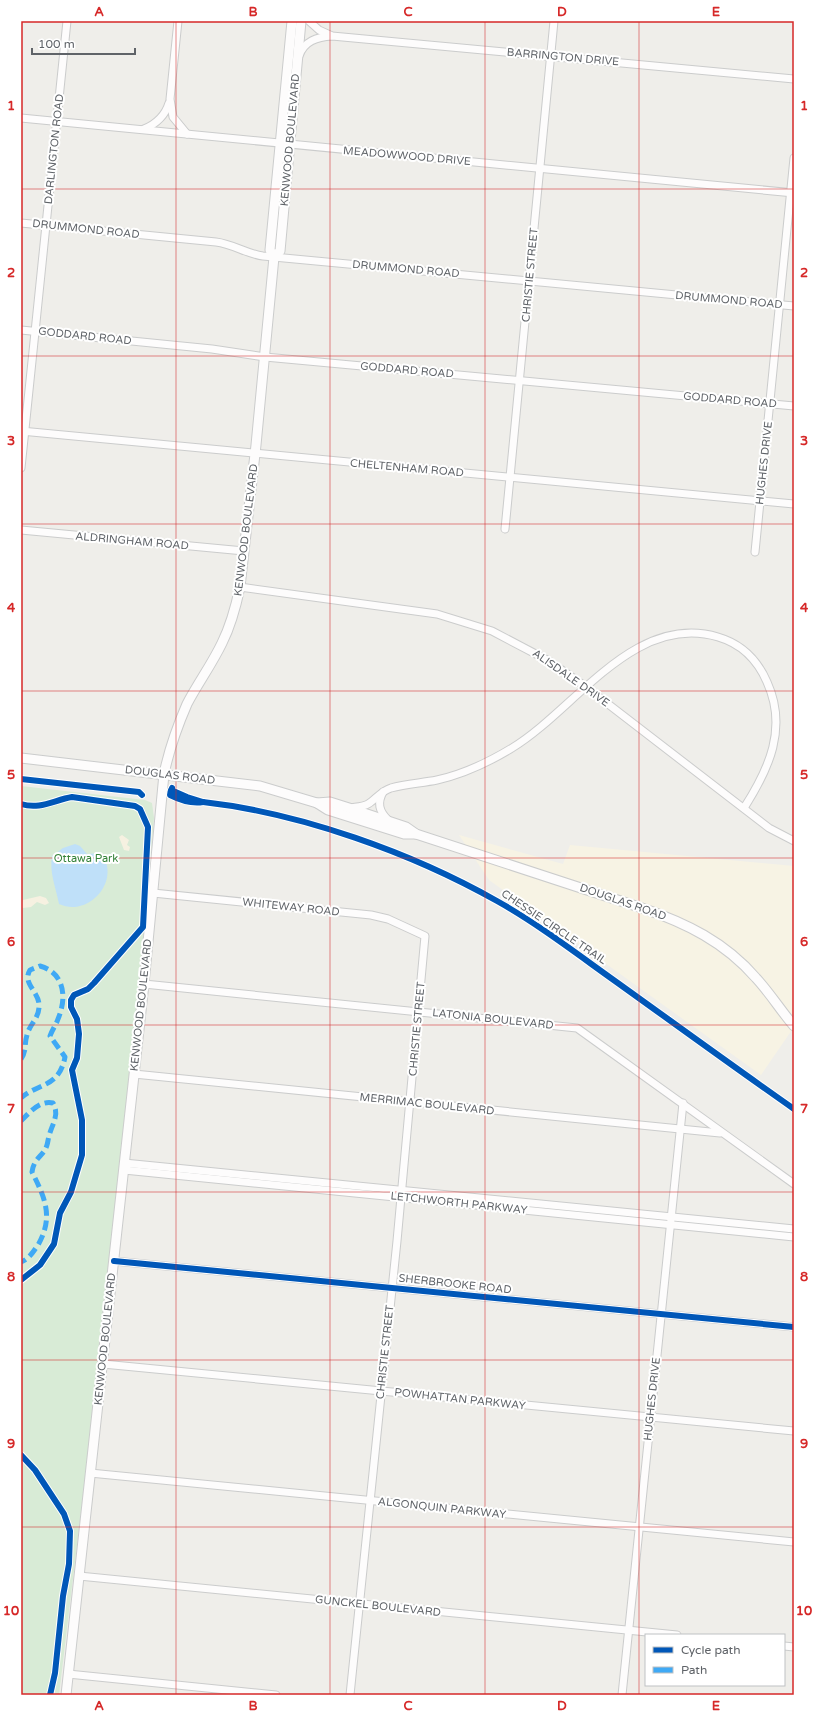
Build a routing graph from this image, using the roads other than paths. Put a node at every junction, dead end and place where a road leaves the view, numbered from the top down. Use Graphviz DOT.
graph roads {
  1 [pos="61,21"];
  2 [pos="67,21"];
  3 [pos="178,21"];
  4 [pos="292,21"];
  5 [pos="301,21"];
  6 [pos="310,21"];
  7 [pos="554,21"];
  8 [pos="66,29"];
  9 [pos="332,36"];
  10 [pos="288,56"];
  11 [pos="551,56"];
  12 [pos="298,57"];
  13 [pos="794,79"];
  14 [pos="170,99"];
  15 [pos="21,118"];
  16 [pos="56,121"];
  17 [pos="143,130"];
  18 [pos="187,134"];
  19 [pos="285,144"];
  20 [pos="794,158"];
  21 [pos="540,168"];
  22 [pos="792,193"];
  23 [pos="21,223"];
  24 [pos="46,225"];
  25 [pos="274,257"];
  26 [pos="530,281"];
  27 [pos="780,305"];
  28 [pos="794,306"];
  29 [pos="21,330"];
  30 [pos="35,331"];
  31 [pos="265,357"];
  32 [pos="520,380"];
  33 [pos="771,404"];
  34 [pos="794,406"];
  35 [pos="23,431"];
  36 [pos="255,454"];
  37 [pos="21,468"];
  38 [pos="510,477"];
  39 [pos="760,501"];
  40 [pos="794,504"];
  41 [pos="505,529"];
  42 [pos="21,530"];
  43 [pos="244,551"];
  44 [pos="755,552"];
  45 [pos="240,587"];
  46 [pos="586,687"];
  47 [pos="21,758"];
  48 [pos="164,774"];
  49 [pos="383,791"];
  50 [pos="318,803"];
  51 [pos="349,808"];
  52 [pos="744,808"];
  53 [pos="388,820"];
  54 [pos="416,834"];
  55 [pos="794,841"];
  56 [pos="153,893"];
  57 [pos="425,936"];
  58 [pos="144,984"];
  59 [pos="419,1012"];
  60 [pos="793,1024"];
  61 [pos="134,1074"];
  62 [pos="410,1102"];
  63 [pos="683,1103"];
  64 [pos="679,1129"];
  65 [pos="721,1133"];
  66 [pos="124,1166"];
  67 [pos="794,1184"];
  68 [pos="401,1194"];
  69 [pos="670,1221"];
  70 [pos="794,1229"];
  71 [pos="794,1237"];
  72 [pos="114,1261"];
  73 [pos="392,1288"];
  74 [pos="660,1314"];
  75 [pos="794,1327"];
  76 [pos="103,1364"];
  77 [pos="381,1391"];
  78 [pos="650,1418"];
  79 [pos="794,1431"];
  80 [pos="90,1473"];
  81 [pos="369,1500"];
  82 [pos="638,1527"];
  83 [pos="794,1542"];
  84 [pos="79,1576"];
  85 [pos="359,1604"];
  86 [pos="629,1630"];
  87 [pos="667,1634"];
  88 [pos="68,1674"];
  89 [pos="66,1695"];
  90 [pos="276,1695"];
  91 [pos="350,1695"];
  92 [pos="622,1695"];
  1 -- 8 [label="street"];
  2 -- 8 [label="street, DARLINGTON ROAD"];
  3 -- 14 [label="street"];
  4 -- 10 [label="street, KENWOOD BOULEVARD"];
  5 -- 12 [label="street, KENWOOD BOULEVARD"];
  6 -- 9 [label="street, BARRINGTON DRIVE"];
  7 -- 11 [label="street, CHRISTIE STREET"];
  8 -- 16 [label="street, DARLINGTON ROAD"];
  9 -- 11 [label="street, BARRINGTON DRIVE"];
  9 -- 12 [label="street, BARRINGTON DRIVE"];
  10 -- 12 [label="street"];
  10 -- 19 [label="street, KENWOOD BOULEVARD"];
  11 -- 13 [label="street, BARRINGTON DRIVE"];
  11 -- 21 [label="street, CHRISTIE STREET"];
  12 -- 19 [label="street, KENWOOD BOULEVARD"];
  14 -- 17 [label="street"];
  14 -- 18 [label="street"];
  15 -- 16 [label="street, MEADOWWOOD DRIVE"];
  16 -- 17 [label="street, MEADOWWOOD DRIVE"];
  16 -- 24 [label="street, DARLINGTON ROAD"];
  17 -- 18 [label="street, MEADOWWOOD DRIVE"];
  18 -- 19 [label="street, MEADOWWOOD DRIVE"];
  19 -- 21 [label="street, MEADOWWOOD DRIVE"];
  19 -- 25 [label="street, KENWOOD BOULEVARD"];
  20 -- 22 [label="street, HUGHES DRIVE"];
  21 -- 22 [label="street, MEADOWWOOD DRIVE"];
  21 -- 26 [label="street, CHRISTIE STREET"];
  22 -- 27 [label="street, HUGHES DRIVE"];
  23 -- 24 [label="street, DRUMMOND ROAD"];
  24 -- 25 [label="street, DRUMMOND ROAD"];
  24 -- 30 [label="street, DARLINGTON ROAD"];
  25 -- 26 [label="street, DRUMMOND ROAD"];
  25 -- 31 [label="street, KENWOOD BOULEVARD"];
  26 -- 27 [label="street, DRUMMOND ROAD"];
  26 -- 32 [label="street, CHRISTIE STREET"];
  27 -- 28 [label="street, DRUMMOND ROAD"];
  27 -- 33 [label="street, HUGHES DRIVE"];
  29 -- 30 [label="street, GODDARD ROAD"];
  30 -- 31 [label="street, GODDARD ROAD"];
  30 -- 35 [label="street, DARLINGTON ROAD"];
  31 -- 32 [label="street, GODDARD ROAD"];
  31 -- 36 [label="street, KENWOOD BOULEVARD"];
  32 -- 33 [label="street, GODDARD ROAD"];
  32 -- 38 [label="street, CHRISTIE STREET"];
  33 -- 34 [label="street, GODDARD ROAD"];
  33 -- 39 [label="street, HUGHES DRIVE"];
  35 -- 36 [label="street, CHELTENHAM ROAD"];
  35 -- 37 [label="street, DARLINGTON ROAD"];
  36 -- 38 [label="street, CHELTENHAM ROAD"];
  36 -- 43 [label="street, KENWOOD BOULEVARD"];
  38 -- 39 [label="street, CHELTENHAM ROAD"];
  38 -- 41 [label="street, CHRISTIE STREET"];
  39 -- 40 [label="street, CHELTENHAM ROAD"];
  39 -- 44 [label="street, HUGHES DRIVE"];
  42 -- 43 [label="street, ALDRINGHAM ROAD"];
  43 -- 45 [label="street, KENWOOD BOULEVARD"];
  45 -- 46 [label="street, ALISDALE DRIVE"];
  45 -- 48 [label="street, KENWOOD BOULEVARD"];
  46 -- 49 [label="street"];
  46 -- 52 [label="street, ALISDALE DRIVE"];
  46 -- 52 [label="street"];
  47 -- 48 [label="street, DOUGLAS ROAD"];
  48 -- 50 [label="street, DOUGLAS ROAD"];
  48 -- 56 [label="street, KENWOOD BOULEVARD"];
  49 -- 51 [label="street"];
  49 -- 53 [label="street"];
  50 -- 51 [label="street, DOUGLAS ROAD"];
  50 -- 54 [label="street, DOUGLAS ROAD"];
  51 -- 53 [label="street, DOUGLAS ROAD"];
  52 -- 55 [label="street, ALISDALE DRIVE"];
  53 -- 54 [label="street, DOUGLAS ROAD"];
  54 -- 60 [label="street, DOUGLAS ROAD"];
  56 -- 57 [label="street, WHITEWAY ROAD"];
  56 -- 58 [label="street, KENWOOD BOULEVARD"];
  57 -- 59 [label="street, CHRISTIE STREET"];
  58 -- 59 [label="street, LATONIA BOULEVARD"];
  58 -- 61 [label="street, KENWOOD BOULEVARD"];
  59 -- 62 [label="street, CHRISTIE STREET"];
  59 -- 63 [label="street, LATONIA BOULEVARD"];
  61 -- 62 [label="street, MERRIMAC BOULEVARD"];
  61 -- 66 [label="street, KENWOOD BOULEVARD"];
  62 -- 64 [label="street, MERRIMAC BOULEVARD"];
  62 -- 68 [label="street, CHRISTIE STREET"];
  63 -- 64 [label="street, HUGHES DRIVE"];
  63 -- 65 [label="street, LATONIA BOULEVARD"];
  64 -- 65 [label="street, MERRIMAC BOULEVARD"];
  64 -- 69 [label="street, HUGHES DRIVE"];
  65 -- 67 [label="street, LATONIA BOULEVARD"];
  66 -- 68 [label="street, LETCHWORTH PARKWAY"];
  66 -- 72 [label="street, KENWOOD BOULEVARD"];
  68 -- 69 [label="street, LETCHWORTH PARKWAY"];
  68 -- 73 [label="street, CHRISTIE STREET"];
  69 -- 70 [label="street, LETCHWORTH PARKWAY"];
  69 -- 71 [label="street, LETCHWORTH PARKWAY"];
  69 -- 74 [label="street, HUGHES DRIVE"];
  72 -- 73 [label="street, SHERBROOKE ROAD"];
  72 -- 76 [label="street, KENWOOD BOULEVARD"];
  73 -- 74 [label="street, SHERBROOKE ROAD"];
  73 -- 77 [label="street, CHRISTIE STREET"];
  74 -- 75 [label="street, SHERBROOKE ROAD"];
  74 -- 78 [label="street, HUGHES DRIVE"];
  76 -- 77 [label="street, POWHATTAN PARKWAY"];
  76 -- 80 [label="street, KENWOOD BOULEVARD"];
  77 -- 78 [label="street, POWHATTAN PARKWAY"];
  77 -- 81 [label="street, CHRISTIE STREET"];
  78 -- 79 [label="street, POWHATTAN PARKWAY"];
  78 -- 82 [label="street, HUGHES DRIVE"];
  80 -- 81 [label="street, ALGONQUIN PARKWAY"];
  80 -- 84 [label="street, KENWOOD BOULEVARD"];
  81 -- 82 [label="street, ALGONQUIN PARKWAY"];
  81 -- 85 [label="street, CHRISTIE STREET"];
  82 -- 83 [label="street, ALGONQUIN PARKWAY"];
  82 -- 86 [label="street, HUGHES DRIVE"];
  84 -- 85 [label="street, GUNCKEL BOULEVARD"];
  84 -- 88 [label="street, KENWOOD BOULEVARD"];
  85 -- 86 [label="street, GUNCKEL BOULEVARD"];
  85 -- 91 [label="street, CHRISTIE STREET"];
  86 -- 87 [label="street, GUNCKEL BOULEVARD"];
  86 -- 92 [label="street, HUGHES DRIVE"];
  88 -- 89 [label="street, KENWOOD BOULEVARD"];
  88 -- 90 [label="street"];
}
